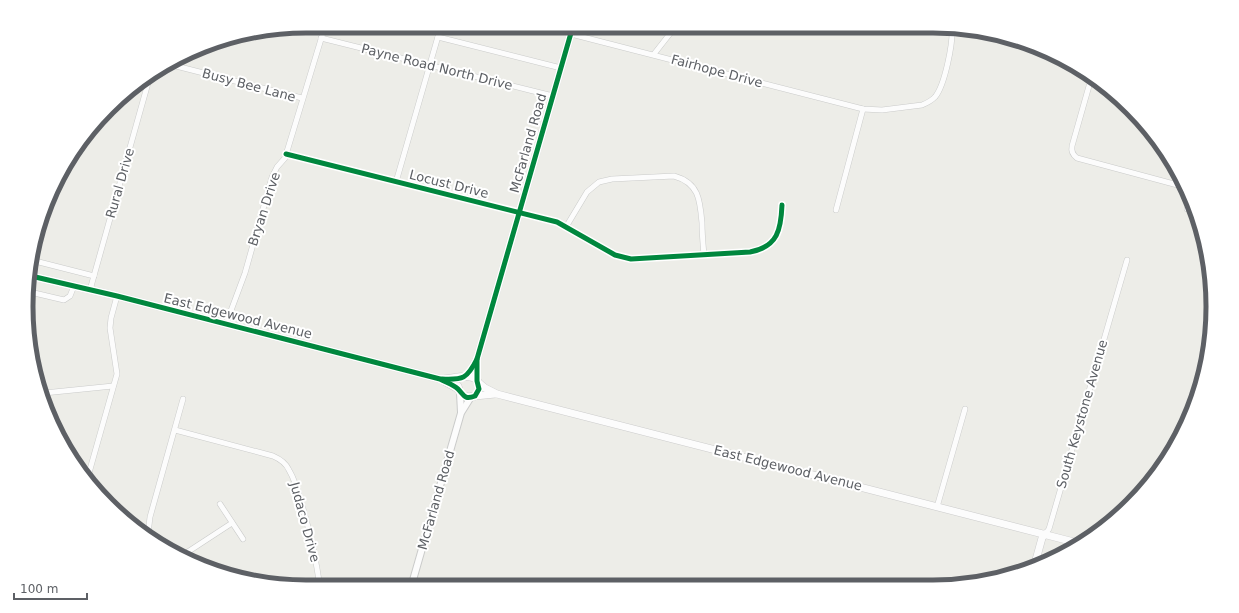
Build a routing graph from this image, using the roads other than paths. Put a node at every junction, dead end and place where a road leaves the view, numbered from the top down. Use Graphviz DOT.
graph roads {
  1 [pos="323,33"];
  2 [pos="439,33"];
  3 [pos="670,33"];
  4 [pos="571,34"];
  5 [pos="952,34"];
  6 [pos="438,37"];
  7 [pos="321,38"];
  8 [pos="654,54"];
  9 [pos="178,66"];
  10 [pos="430,66"];
  11 [pos="561,68"];
  12 [pos="148,84"];
  13 [pos="1091,84"];
  14 [pos="553,96"];
  15 [pos="302,98"];
  16 [pos="863,109"];
  17 [pos="286,154"];
  18 [pos="396,182"];
  19 [pos="1177,185"];
  20 [pos="782,205"];
  21 [pos="836,210"];
  22 [pos="519,213"];
  23 [pos="566,227"];
  24 [pos="704,255"];
  25 [pos="1127,260"];
  26 [pos="37,261"];
  27 [pos="94,276"];
  28 [pos="35,277"];
  29 [pos="74,286"];
  30 [pos="90,290"];
  31 [pos="34,293"];
  32 [pos="117,296"];
  33 [pos="226,324"];
  34 [pos="477,359"];
  35 [pos="465,377"];
  36 [pos="440,379"];
  37 [pos="478,382"];
  38 [pos="114,386"];
  39 [pos="459,391"];
  40 [pos="48,393"];
  41 [pos="497,394"];
  42 [pos="473,396"];
  43 [pos="183,399"];
  44 [pos="965,409"];
  45 [pos="461,413"];
  46 [pos="175,430"];
  47 [pos="88,470"];
  48 [pos="220,504"];
  49 [pos="937,507"];
  50 [pos="232,523"];
  51 [pos="149,529"];
  52 [pos="1045,534"];
  53 [pos="243,539"];
  54 [pos="1072,541"];
  55 [pos="186,552"];
  56 [pos="1036,559"];
  57 [pos="319,580"];
  58 [pos="413,580"];
  1 -- 7 [label="street, Bryan Drive"];
  2 -- 6 [label="street"];
  3 -- 8 [label="street"];
  4 -- 8 [label="street, Fairhope Drive"];
  4 -- 11 [label="street, McFarland Road"];
  5 -- 16 [label="street, Fairhope Drive"];
  6 -- 10 [label="street"];
  6 -- 11 [label="street"];
  7 -- 10 [label="street, Payne Road North Drive"];
  7 -- 15 [label="street, Bryan Drive"];
  8 -- 16 [label="street, Fairhope Drive"];
  9 -- 15 [label="street, Busy Bee Lane"];
  10 -- 14 [label="street, Payne Road North Drive"];
  10 -- 18 [label="street"];
  11 -- 14 [label="street, McFarland Road"];
  12 -- 27 [label="street, Rural Drive"];
  13 -- 19 [label="street"];
  14 -- 22 [label="street, McFarland Road"];
  15 -- 17 [label="street, Bryan Drive"];
  16 -- 21 [label="street"];
  17 -- 18 [label="street, Locust Drive"];
  17 -- 33 [label="street, Bryan Drive"];
  18 -- 22 [label="street, Locust Drive"];
  20 -- 24 [label="street, Locust Drive"];
  22 -- 23 [label="street, Locust Drive"];
  22 -- 34 [label="street, McFarland Road"];
  23 -- 24 [label="street, Locust Drive"];
  23 -- 24 [label="street"];
  25 -- 52 [label="street, South Keystone Avenue"];
  26 -- 27 [label="street"];
  27 -- 30 [label="street, Rural Drive"];
  28 -- 29 [label="main road, East Edgewood Avenue"];
  29 -- 30 [label="main road, East Edgewood Avenue"];
  29 -- 31 [label="street"];
  30 -- 32 [label="main road, East Edgewood Avenue"];
  32 -- 33 [label="main road, East Edgewood Avenue"];
  32 -- 38 [label="street"];
  33 -- 36 [label="main road, East Edgewood Avenue"];
  34 -- 35 [label="street, McFarland Road"];
  34 -- 37 [label="street, McFarland Road"];
  35 -- 36 [label="main road, East Edgewood Avenue"];
  35 -- 37 [label="main road, East Edgewood Avenue"];
  35 -- 39 [label="main road"];
  36 -- 39 [label="main road, East Edgewood Avenue"];
  37 -- 41 [label="main road, East Edgewood Avenue"];
  37 -- 42 [label="main road"];
  38 -- 40 [label="street"];
  38 -- 47 [label="street"];
  39 -- 42 [label="main road, East Edgewood Avenue"];
  39 -- 45 [label="street, McFarland Road"];
  41 -- 42 [label="main road, East Edgewood Avenue"];
  41 -- 49 [label="main road, East Edgewood Avenue"];
  42 -- 45 [label="street, McFarland Road"];
  43 -- 46 [label="street"];
  44 -- 49 [label="street"];
  45 -- 58 [label="street, McFarland Road"];
  46 -- 51 [label="street"];
  46 -- 57 [label="street, Judaco Drive"];
  48 -- 50 [label="street"];
  49 -- 52 [label="main road, East Edgewood Avenue"];
  50 -- 53 [label="street"];
  50 -- 55 [label="street"];
  52 -- 54 [label="main road, East Edgewood Avenue"];
  52 -- 56 [label="main road, South Keystone Avenue"];
}
